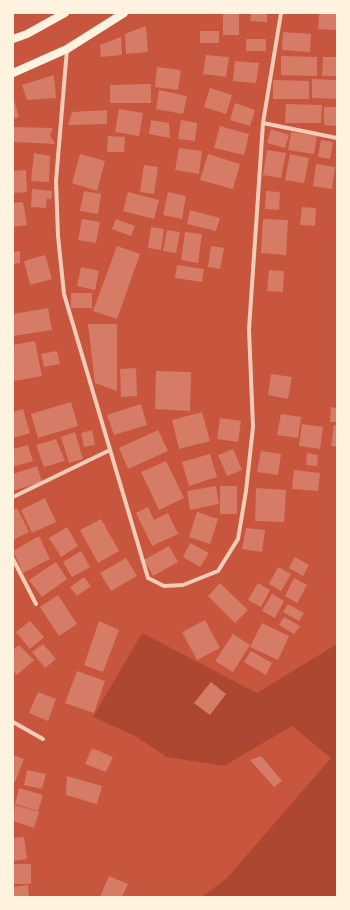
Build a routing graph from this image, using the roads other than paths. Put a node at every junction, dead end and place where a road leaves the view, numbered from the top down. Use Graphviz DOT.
graph roads {
  1 [pos="65,13"];
  2 [pos="124,13"];
  3 [pos="281,13"];
  4 [pos="13,38"];
  5 [pos="67,49"];
  6 [pos="13,73"];
  7 [pos="263,123"];
  8 [pos="337,138"];
  9 [pos="110,450"];
  10 [pos="13,497"];
  11 [pos="13,559"];
  12 [pos="36,604"];
  13 [pos="13,722"];
  14 [pos="43,739"];
  1 -- 4 [label="main road"];
  2 -- 5 [label="main road"];
  3 -- 7 [label="street"];
  5 -- 6 [label="main road"];
  5 -- 9 [label="street"];
  7 -- 8 [label="street"];
  7 -- 9 [label="street"];
  9 -- 10 [label="street"];
  11 -- 12 [label="street"];
  13 -- 14 [label="street"];
}
